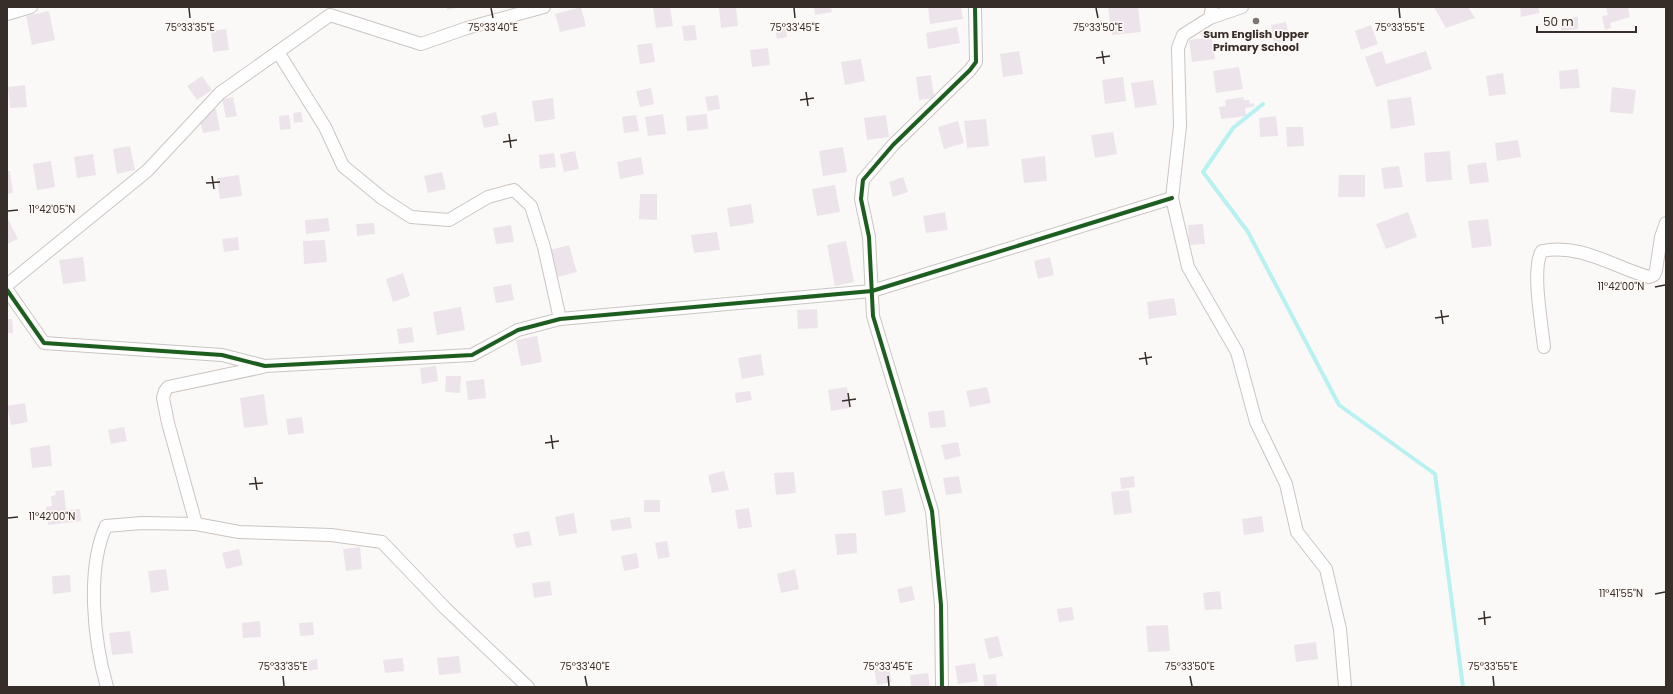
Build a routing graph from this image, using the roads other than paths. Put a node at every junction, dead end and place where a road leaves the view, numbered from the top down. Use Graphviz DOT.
graph roads {
  1 [pos="31,7"];
  2 [pos="544,7"];
  3 [pos="975,7"];
  4 [pos="1242,7"];
  5 [pos="1211,12"];
  6 [pos="7,14"];
  7 [pos="278,52"];
  8 [pos="1172,198"];
  9 [pos="1666,223"];
  10 [pos="8,291"];
  11 [pos="872,291"];
  12 [pos="560,319"];
  13 [pos="1544,348"];
  14 [pos="266,366"];
  15 [pos="196,524"];
  16 [pos="107,687"];
  17 [pos="528,687"];
  18 [pos="942,687"];
  19 [pos="1345,687"];
  1 -- 6 [label="street"];
  2 -- 7 [label="street"];
  3 -- 11 [label="street"];
  4 -- 5 [label="street"];
  5 -- 8 [label="street"];
  7 -- 10 [label="street"];
  7 -- 12 [label="street"];
  8 -- 11 [label="street"];
  8 -- 19 [label="street"];
  9 -- 13 [label="street"];
  10 -- 14 [label="street"];
  11 -- 12 [label="street"];
  11 -- 18 [label="street"];
  12 -- 14 [label="street"];
  14 -- 15 [label="street"];
  15 -- 16 [label="street"];
  15 -- 17 [label="street"];
}
